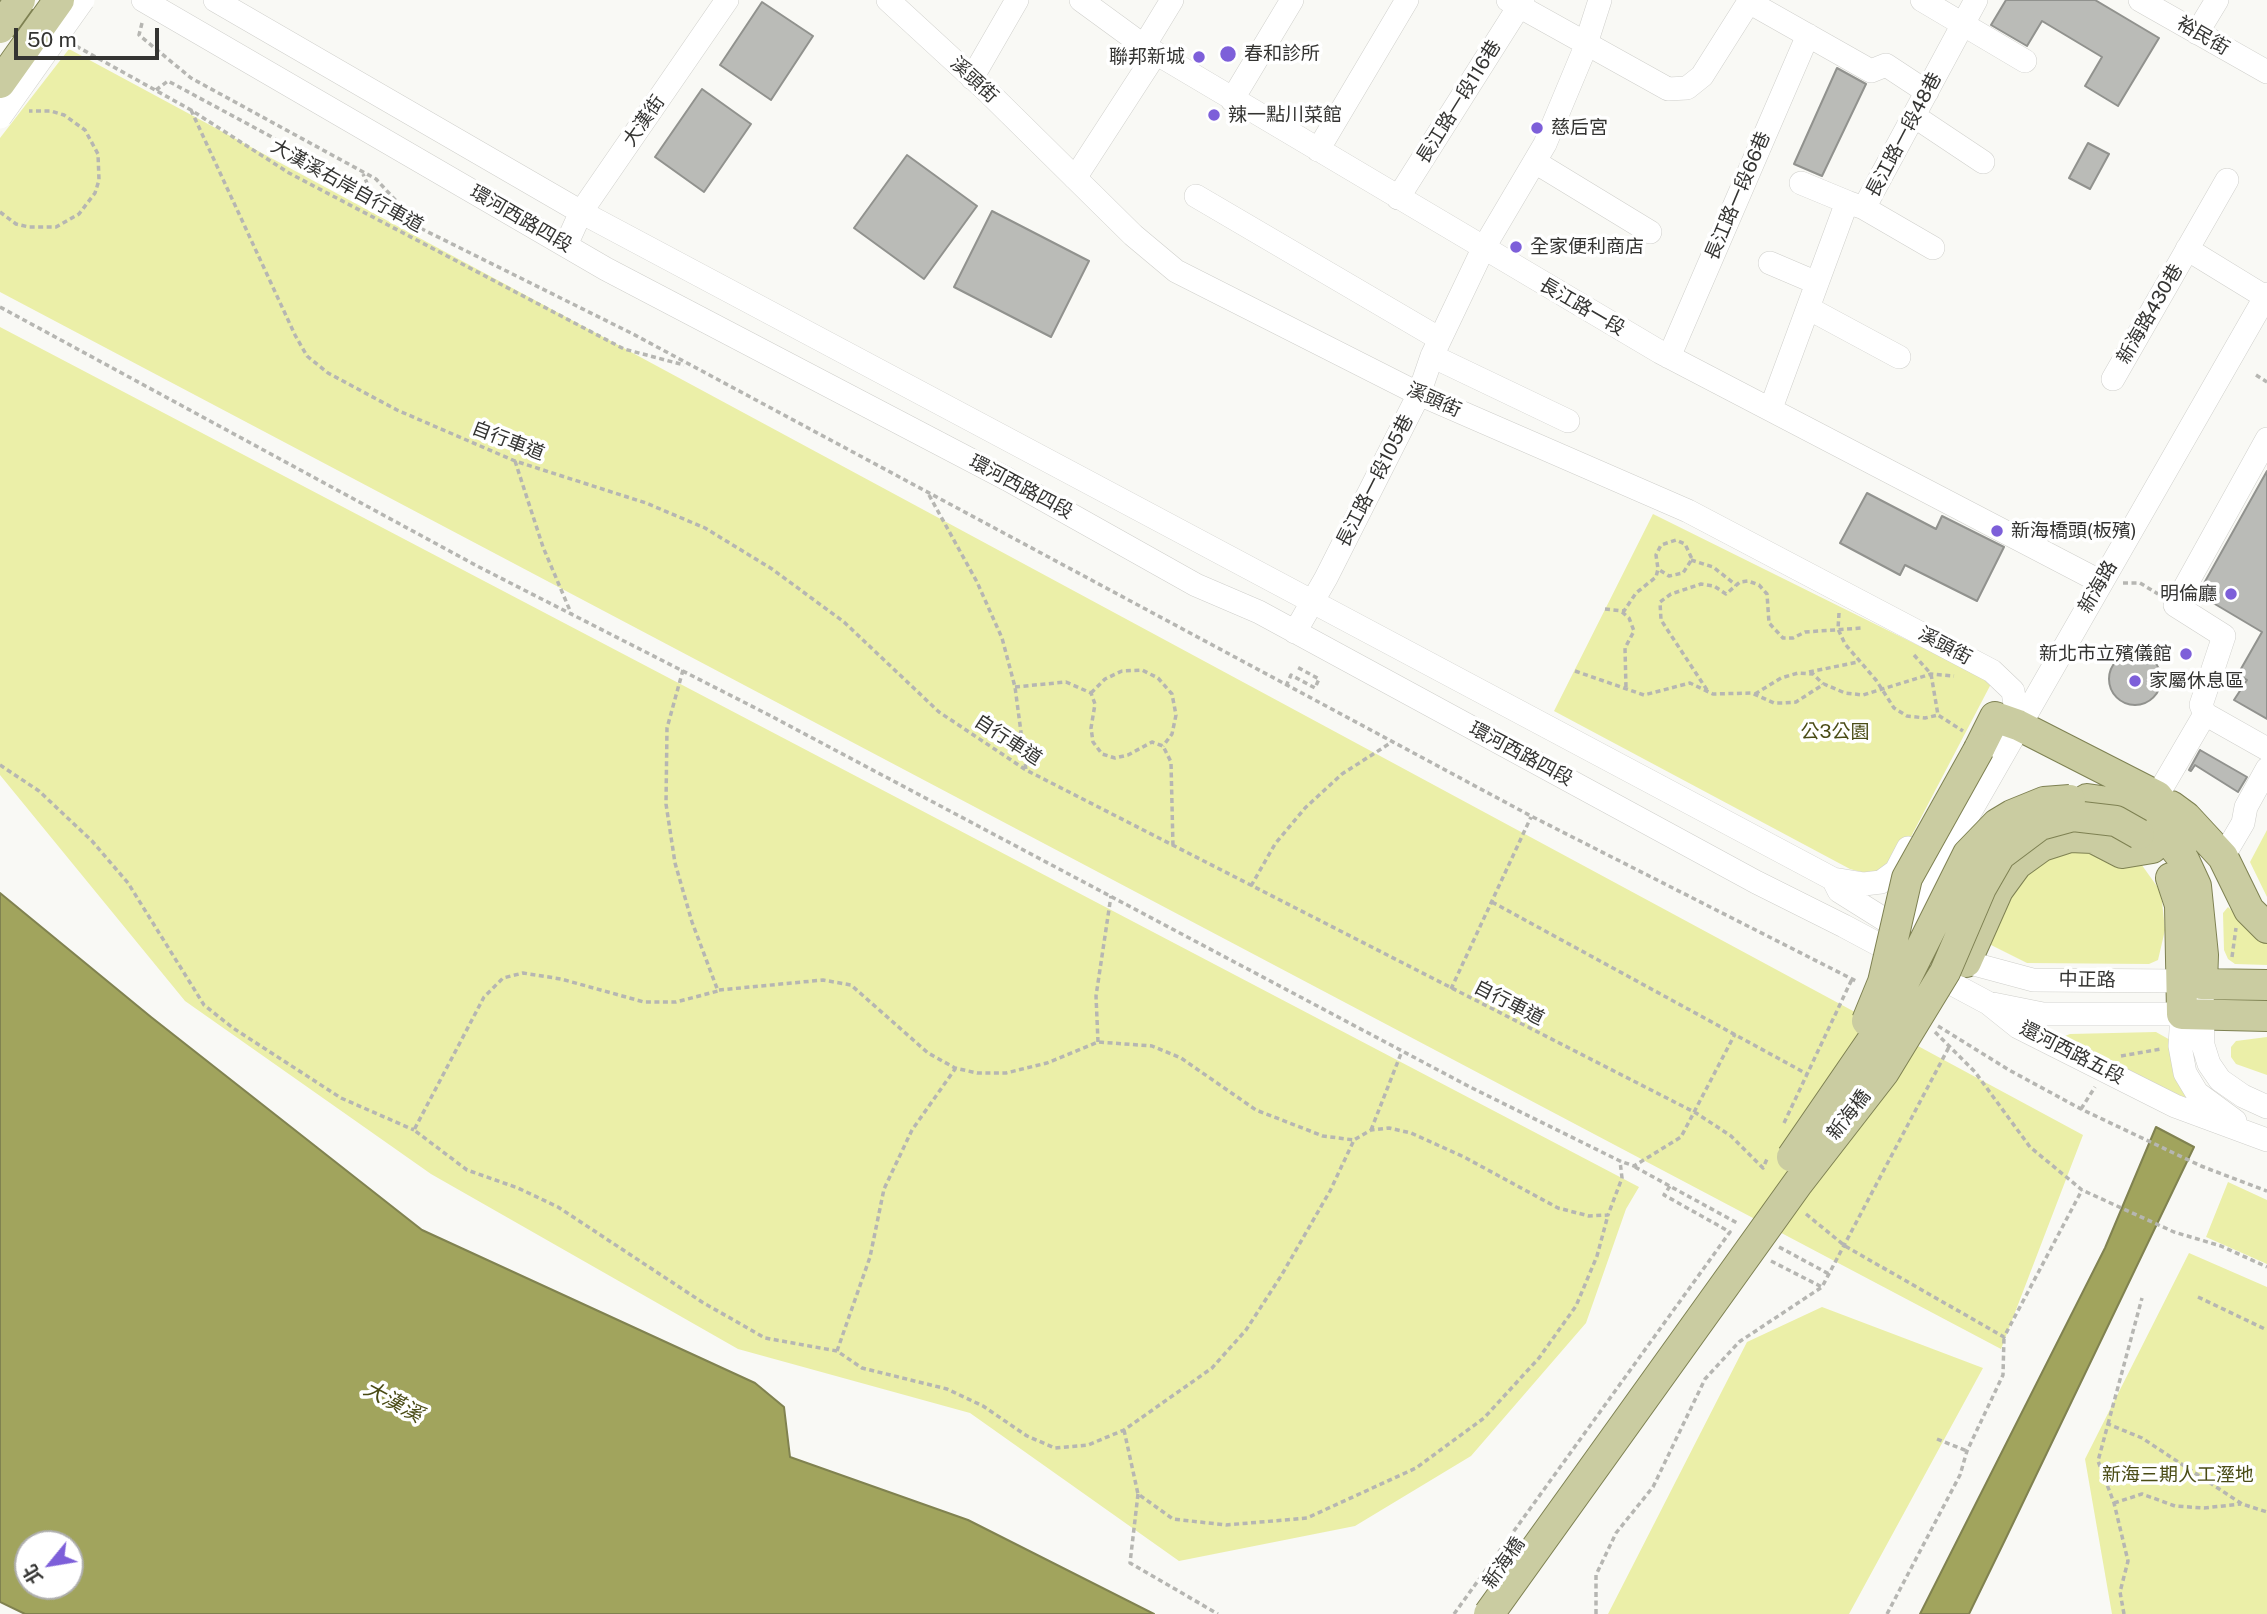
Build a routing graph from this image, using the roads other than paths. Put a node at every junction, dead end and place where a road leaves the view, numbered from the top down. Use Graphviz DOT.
graph roads {
  1 [pos="20,0"];
  2 [pos="59,0"];
  3 [pos="83,0"];
  4 [pos="145,0"];
  5 [pos="215,0"];
  6 [pos="727,0"];
  7 [pos="888,0"];
  8 [pos="1017,0"];
  9 [pos="1081,0"];
  10 [pos="1172,0"];
  11 [pos="1292,0"];
  12 [pos="1407,0"];
  13 [pos="1600,0"];
  14 [pos="1922,0"];
  15 [pos="1976,0"];
  16 [pos="2140,0"];
  17 [pos="2217,0"];
  18 [pos="1750,1"];
  19 [pos="1517,2"];
  20 [pos="1963,25"];
  21 [pos="0,28"];
  22 [pos="2197,33"];
  23 [pos="1808,35"];
  24 [pos="1586,45"];
  25 [pos="1150,50"];
  26 [pos="2025,61"];
  27 [pos="2267,72"];
  28 [pos="972,78"];
  29 [pos="0,83"];
  30 [pos="1927,92"];
  31 [pos="1232,100"];
  32 [pos="1914,116"];
  33 [pos="0,117"];
  34 [pos="1318,150"];
  35 [pos="1535,162"];
  36 [pos="1983,162"];
  37 [pos="1075,178"];
  38 [pos="2227,180"];
  39 [pos="1801,183"];
  40 [pos="1196,196"];
  41 [pos="1398,198"];
  42 [pos="1856,205"];
  43 [pos="581,212"];
  44 [pos="1650,232"];
  45 [pos="566,245"];
  46 [pos="1933,248"];
  47 [pos="1483,249"];
  48 [pos="2187,249"];
  49 [pos="1770,263"];
  50 [pos="1817,283"];
  51 [pos="2266,297"];
  52 [pos="1808,308"];
  53 [pos="1436,347"];
  54 [pos="1669,357"];
  55 [pos="1899,357"];
  56 [pos="2113,379"];
  57 [pos="1419,394"];
  58 [pos="1771,408"];
  59 [pos="1568,421"];
  60 [pos="2267,439"];
  61 [pos="2101,582"];
  62 [pos="1313,600"];
  63 [pos="1295,632"];
  64 [pos="2205,714"];
  65 [pos="2006,721"];
  66 [pos="2267,749"];
  67 [pos="2267,769"];
  68 [pos="2157,796"];
  69 [pos="2146,841"];
  70 [pos="2223,857"];
  71 [pos="2184,860"];
  72 [pos="1833,879"];
  73 [pos="2267,928"];
  74 [pos="1914,938"];
  75 [pos="1906,961"];
  76 [pos="1966,962"];
  77 [pos="2191,983"];
  78 [pos="2267,985"];
  79 [pos="1988,1003"];
  80 [pos="2192,1015"];
  81 [pos="2267,1016"];
  82 [pos="1827,1107"];
  83 [pos="2267,1107"];
  84 [pos="2245,1130"];
  85 [pos="2267,1140"];
  86 [pos="1468,1614"];
  87 [pos="1489,1614"];
  1 -- 21 [label="main road, bridge"];
  2 -- 29 [label="main road, bridge"];
  3 -- 33 [label="street, bridge"];
  4 -- 45 [label="street, 環河西路四段"];
  5 -- 43 [label="street, 環河西路四段"];
  6 -- 43 [label="street, 大漢街"];
  7 -- 28 [label="street, 溪頭街"];
  8 -- 28 [label="street"];
  9 -- 25 [label="street, 長江路一段"];
  10 -- 25 [label="street"];
  11 -- 31 [label="street"];
  12 -- 34 [label="street"];
  13 -- 24 [label="street, 長江路一段105巷"];
  14 -- 20 [label="street"];
  15 -- 20 [label="street, 長江路一段48巷"];
  16 -- 22 [label="street, 裕民街"];
  17 -- 22 [label="street"];
  18 -- 23 [label="street"];
  18 -- 24 [label="street"];
  19 -- 24 [label="street"];
  19 -- 41 [label="street, 長江路一段116巷"];
  20 -- 26 [label="street"];
  20 -- 30 [label="street, 長江路一段48巷"];
  22 -- 27 [label="street, 裕民街"];
  23 -- 30 [label="street"];
  23 -- 54 [label="street, 長江路一段66巷"];
  24 -- 35 [label="street, 長江路一段105巷"];
  25 -- 31 [label="street, 長江路一段"];
  25 -- 37 [label="street"];
  28 -- 37 [label="street, 溪頭街"];
  30 -- 32 [label="street, 長江路一段48巷"];
  31 -- 34 [label="street, 長江路一段"];
  32 -- 36 [label="street"];
  32 -- 42 [label="street, 長江路一段48巷"];
  34 -- 41 [label="street, 長江路一段"];
  35 -- 44 [label="street"];
  35 -- 47 [label="street, 長江路一段105巷"];
  37 -- 57 [label="street, 溪頭街"];
  38 -- 48 [label="street, 新海路430巷"];
  39 -- 42 [label="street"];
  40 -- 53 [label="street"];
  41 -- 47 [label="street, 長江路一段"];
  42 -- 46 [label="street"];
  42 -- 50 [label="street, 長江路一段48巷"];
  43 -- 45 [label="street, 大漢街"];
  43 -- 62 [label="street, 環河西路四段"];
  45 -- 63 [label="street, 環河西路四段"];
  47 -- 53 [label="street, 長江路一段105巷"];
  47 -- 54 [label="street, 長江路一段"];
  48 -- 51 [label="street, 新海路430巷"];
  48 -- 56 [label="street, 新海路430巷"];
  49 -- 50 [label="street"];
  50 -- 52 [label="street, 長江路一段48巷"];
  51 -- 61 [label="street, 新海路"];
  52 -- 55 [label="street"];
  52 -- 58 [label="street, 長江路一段48巷"];
  53 -- 57 [label="street, 長江路一段105巷"];
  53 -- 59 [label="street"];
  54 -- 58 [label="street, 長江路一段"];
  57 -- 62 [label="street, 長江路一段105巷"];
  57 -- 65 [label="street, 溪頭街"];
  58 -- 61 [label="street, 長江路一段"];
  60 -- 64 [label="street"];
  61 -- 65 [label="street, 新海路"];
  62 -- 63 [label="street, 長江路一段105巷"];
  62 -- 72 [label="street, 環河西路四段"];
  63 -- 75 [label="street, 環河西路四段"];
  64 -- 66 [label="street"];
  64 -- 68 [label="street"];
  65 -- 68 [label="main road"];
  65 -- 72 [label="street"];
  65 -- 74 [label="street, 新海路"];
  65 -- 82 [label="main road, bridge"];
  67 -- 70 [label="street"];
  68 -- 70 [label="main road"];
  68 -- 71 [label="main road"];
  69 -- 76 [label="main road"];
  69 -- 77 [label="main road"];
  69 -- 87 [label="main road, 新海橋, bridge"];
  70 -- 73 [label="main road"];
  71 -- 77 [label="main road"];
  71 -- 82 [label="main road, 新海橋, bridge"];
  72 -- 74 [label="street, 環河西路四段"];
  74 -- 75 [label="street, 新海路"];
  74 -- 76 [label="street, 中正路"];
  75 -- 79 [label="street, 還河西路五段"];
  76 -- 77 [label="street, 中正路"];
  77 -- 78 [label="main road, 中正路"];
  77 -- 80 [label="main road"];
  79 -- 80 [label="street, 中正路"];
  79 -- 84 [label="street, 還河西路五段"];
  80 -- 81 [label="main road, 中正路"];
  80 -- 83 [label="street"];
  80 -- 84 [label="street"];
  82 -- 86 [label="main road, 新海橋, bridge"];
  84 -- 85 [label="street"];
}
